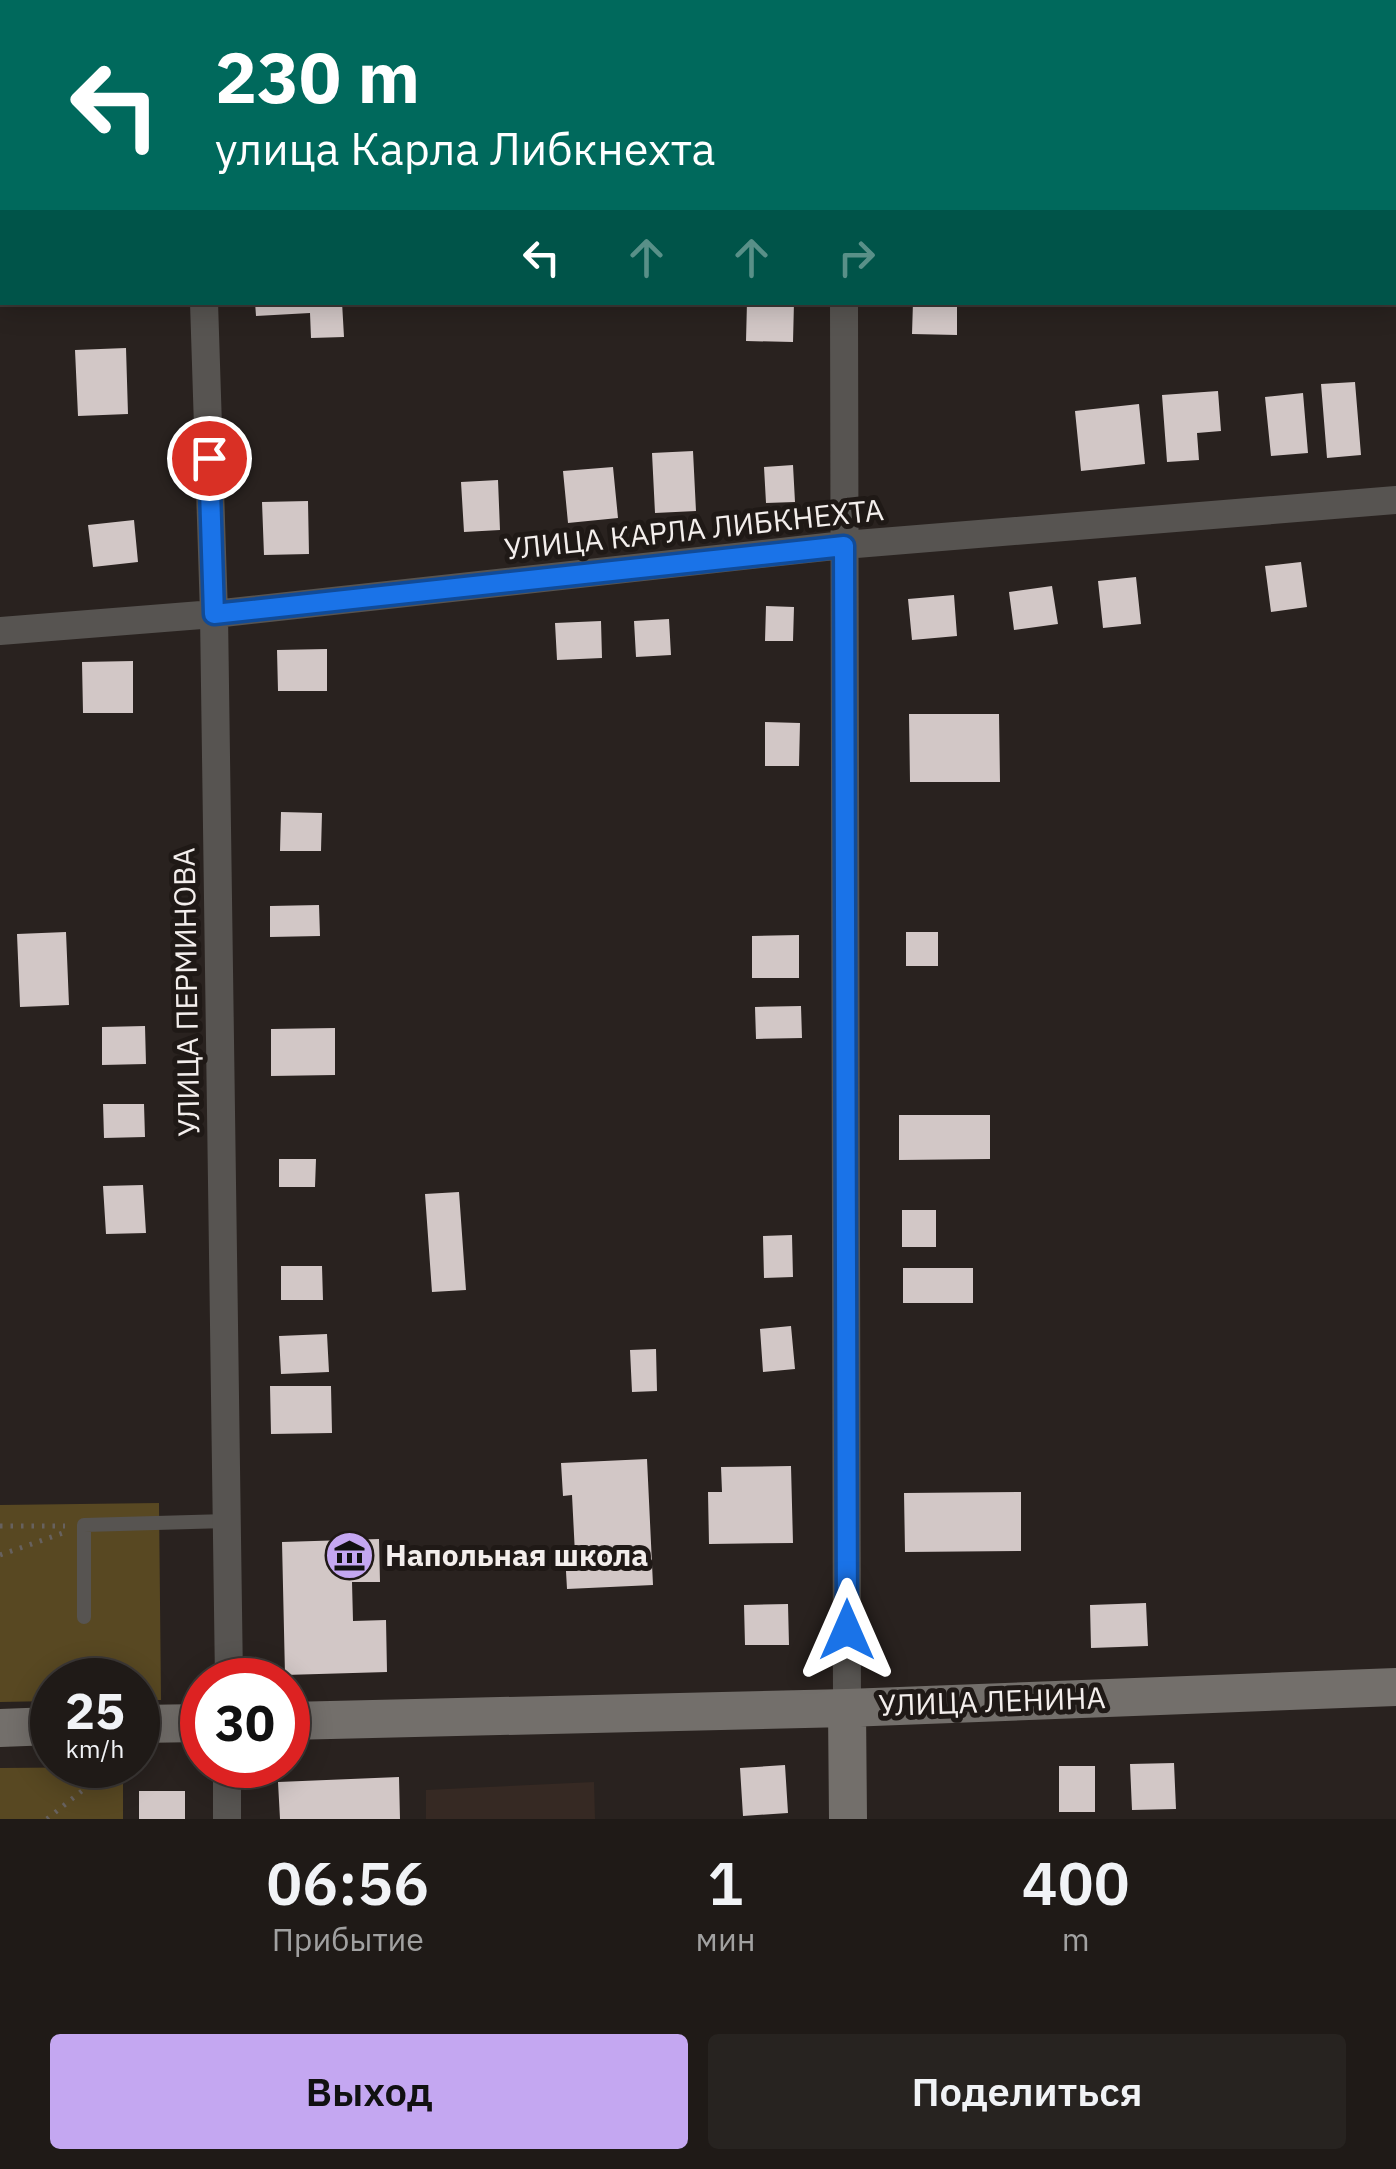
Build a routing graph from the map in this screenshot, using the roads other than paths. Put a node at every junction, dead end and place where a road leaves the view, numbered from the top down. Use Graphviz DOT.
graph roads {
  1 [pos="204,305"];
  2 [pos="844,305"];
  3 [pos="1396,500"];
  4 [pos="844,546"];
  5 [pos="214,614"];
  6 [pos="0,631"];
  7 [pos="226,1521"];
  8 [pos="84,1617"];
  9 [pos="228,1658"];
  10 [pos="1396,1687"];
  11 [pos="847,1708"];
  12 [pos="310,1720"];
  13 [pos="30,1727"];
  14 [pos="0,1728"];
  15 [pos="227,1788"];
  16 [pos="226,1819"];
  17 [pos="848,1819"];
  1 -- 5 [label="street, УЛИЦА ПЕРМИНОВА"];
  2 -- 4 [label="street"];
  3 -- 4 [label="street, УЛИЦА КАРЛА ЛИБКНЕХТА"];
  4 -- 5 [label="street, УЛИЦА КАРЛА ЛИБКНЕХТА"];
  4 -- 11 [label="street"];
  5 -- 6 [label="street, УЛИЦА КАРЛА ЛИБКНЕХТА"];
  5 -- 7 [label="street, УЛИЦА ПЕРМИНОВА"];
  7 -- 8 [label="lane"];
  7 -- 9 [label="street, УЛИЦА ПЕРМИНОВА"];
  10 -- 11 [label="street, УЛИЦА ЛЕНИНА"];
  11 -- 12 [label="street, УЛИЦА ЛЕНИНА"];
  11 -- 17 [label="street"];
  13 -- 14 [label="street"];
  15 -- 16 [label="street"];
}
